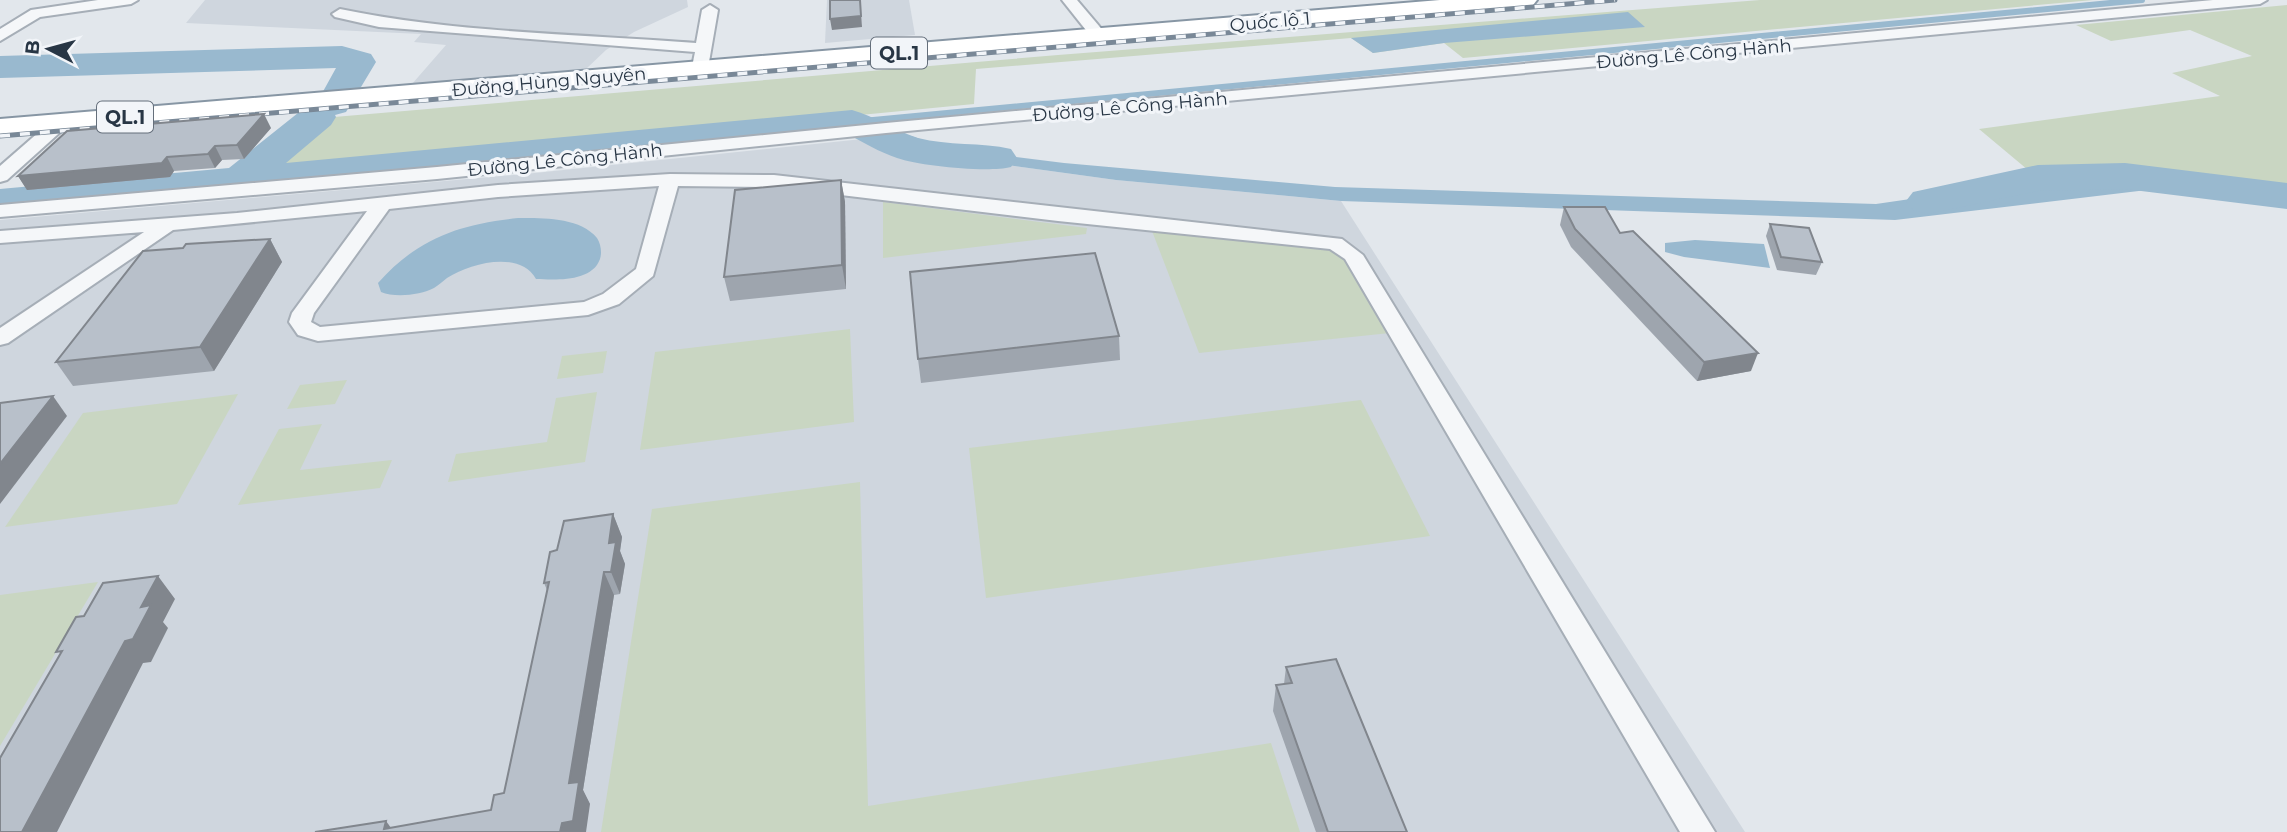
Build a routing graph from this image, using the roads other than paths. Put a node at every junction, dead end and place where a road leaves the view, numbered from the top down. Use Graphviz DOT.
graph roads {
  1 [pos="124,0"];
  2 [pos="1069,0"];
  3 [pos="1525,0"];
  4 [pos="2260,0"];
  5 [pos="710,10"];
  6 [pos="340,14"];
  7 [pos="0,36"];
  8 [pos="1099,36"];
  9 [pos="702,59"];
  10 [pos="61,122"];
  11 [pos="0,127"];
  12 [pos="507,166"];
  13 [pos="0,176"];
  14 [pos="670,180"];
  15 [pos="498,191"];
  16 [pos="383,203"];
  17 [pos="0,211"];
  18 [pos="169,225"];
  19 [pos="0,237"];
  20 [pos="0,338"];
  21 [pos="1698,832"];
  1 -- 7 [label="street"];
  2 -- 8 [label="street"];
  3 -- 8 [label="highway, Quốc lộ 1 / QL.1"];
  4 -- 12 [label="street, Đường Lê Công Hành"];
  5 -- 9 [label="street"];
  6 -- 9 [label="street"];
  8 -- 9 [label="highway, Đường Hùng Nguyên / QL.1"];
  9 -- 10 [label="highway, Đường Hùng Nguyên / QL.1"];
  10 -- 11 [label="highway, Đường Hùng Nguyên / QL.1"];
  10 -- 13 [label="street"];
  12 -- 15 [label="street"];
  12 -- 17 [label="street, Đường Lê Công Hành"];
  14 -- 15 [label="street"];
  14 -- 16 [label="street"];
  14 -- 21 [label="street"];
  15 -- 16 [label="street"];
  16 -- 18 [label="street"];
  18 -- 19 [label="street"];
  18 -- 20 [label="street"];
}
